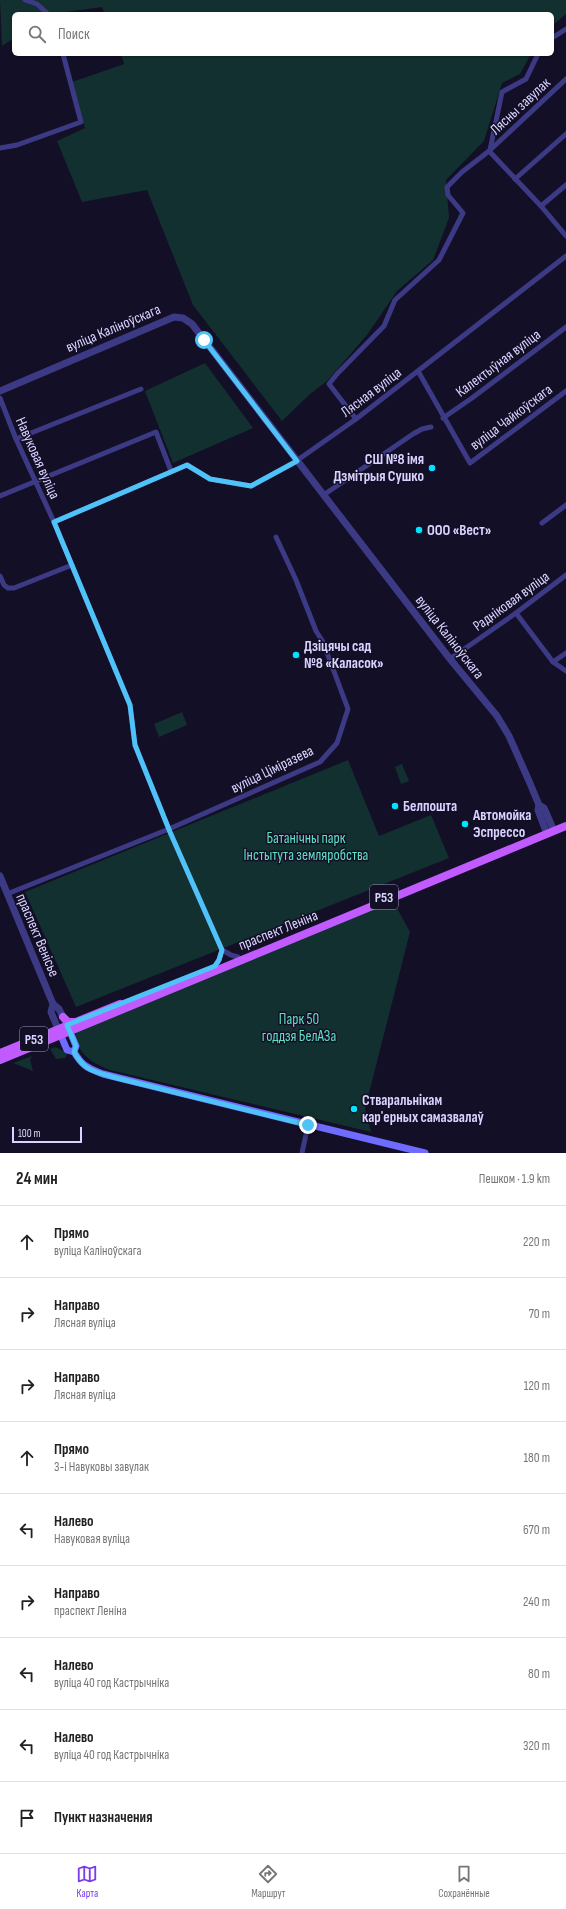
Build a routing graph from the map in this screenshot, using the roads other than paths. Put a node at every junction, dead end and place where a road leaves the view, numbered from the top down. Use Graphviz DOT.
graph roads {
  1 [pos="26,0"];
  2 [pos="46,12"];
  3 [pos="566,29"];
  4 [pos="554,37"];
  5 [pos="64,56"];
  6 [pos="537,56"];
  7 [pos="566,79"];
  8 [pos="566,134"];
  9 [pos="0,148"];
  10 [pos="489,151"];
  11 [pos="515,179"];
  12 [pos="566,185"];
  13 [pos="541,206"];
  14 [pos="566,236"];
  15 [pos="566,256"];
  16 [pos="566,327"];
  17 [pos="418,371"];
  18 [pos="141,389"];
  19 [pos="566,390"];
  20 [pos="0,391"];
  21 [pos="0,398"];
  22 [pos="443,418"];
  23 [pos="356,419"];
  24 [pos="431,427"];
  25 [pos="16,439"];
  26 [pos="297,461"];
  27 [pos="171,471"];
  28 [pos="35,481"];
  29 [pos="325,494"];
  30 [pos="0,496"];
  31 [pos="566,505"];
  32 [pos="54,522"];
  33 [pos="542,523"];
  34 [pos="276,536"];
  35 [pos="72,565"];
  36 [pos="566,575"];
  37 [pos="0,576"];
  38 [pos="516,613"];
  39 [pos="566,652"];
  40 [pos="450,659"];
  41 [pos="553,662"];
  42 [pos="566,671"];
  43 [pos="566,820"];
  44 [pos="566,826"];
  45 [pos="169,829"];
  46 [pos="550,830"];
  47 [pos="0,876"];
  48 [pos="7,894"];
  49 [pos="222,950"];
  50 [pos="238,957"];
  51 [pos="215,966"];
  52 [pos="53,1004"];
  53 [pos="68,1024"];
  54 [pos="59,1032"];
  55 [pos="74,1052"];
  56 [pos="0,1053"];
  57 [pos="0,1060"];
  58 [pos="308,1125"];
  59 [pos="302,1153"];
  60 [pos="426,1153"];
  1 -- 2 [label="street"];
  3 -- 4 [label="street"];
  5 -- 9 [label="street"];
  6 -- 10 [label="street"];
  7 -- 10 [label="street, Лясны завулак"];
  8 -- 11 [label="street"];
  10 -- 11 [label="street"];
  10 -- 23 [label="street, Лясны завулак"];
  11 -- 13 [label="street"];
  12 -- 13 [label="street"];
  13 -- 14 [label="street"];
  15 -- 17 [label="street, Лясная вуліца"];
  16 -- 22 [label="street, Калектыўная вуліца"];
  17 -- 22 [label="street"];
  17 -- 23 [label="street, Лясная вуліца"];
  18 -- 25 [label="street"];
  19 -- 22 [label="street, вуліца Чайкоўскага"];
  20 -- 26 [label="street, вуліца Каліноўскага"];
  21 -- 25 [label="street, Навуковая вуліца"];
  23 -- 26 [label="street, Лясная вуліца"];
  24 -- 29 [label="street"];
  25 -- 28 [label="street, Навуковая вуліца"];
  26 -- 27 [label="street, Лясная вуліца"];
  26 -- 29 [label="street, вуліца Каліноўскага"];
  27 -- 28 [label="street"];
  27 -- 32 [label="street"];
  28 -- 30 [label="street"];
  28 -- 32 [label="street, Навуковая вуліца"];
  29 -- 40 [label="street, вуліца Каліноўскага"];
  31 -- 33 [label="street"];
  32 -- 35 [label="street, Навуковая вуліца"];
  34 -- 45 [label="street, вуліца Ціміразева"];
  35 -- 37 [label="street"];
  35 -- 45 [label="street, Навуковая вуліца"];
  36 -- 38 [label="street, Радніковая вуліца"];
  38 -- 40 [label="street, Радніковая вуліца"];
  38 -- 41 [label="street"];
  39 -- 41 [label="street"];
  40 -- 46 [label="street, вуліца Каліноўскага"];
  41 -- 42 [label="street"];
  43 -- 46 [label="main road, праспект Леніна / Р53"];
  44 -- 46 [label="main road, праспект Леніна / Р53"];
  45 -- 48 [label="street, вуліца Ціміразева"];
  45 -- 49 [label="street, Навуковая вуліца"];
  46 -- 50 [label="main road, праспект Леніна / Р53"];
  46 -- 53 [label="main road, праспект Леніна / Р53"];
  47 -- 48 [label="street, праспект Венісье"];
  48 -- 52 [label="street, праспект Венісье"];
  49 -- 50 [label="street"];
  49 -- 51 [label="street"];
  50 -- 51 [label="main road, праспект Леніна / Р53"];
  51 -- 53 [label="main road, праспект Леніна / Р53"];
  52 -- 53 [label="street, праспект Венісье"];
  52 -- 54 [label="street, праспект Венісье"];
  53 -- 54 [label="main road, праспект Леніна / Р53"];
  53 -- 55 [label="main road"];
  54 -- 55 [label="main road"];
  54 -- 56 [label="main road, праспект Леніна / Р53"];
  54 -- 57 [label="main road, праспект Леніна / Р53"];
  55 -- 58 [label="main road"];
  58 -- 59 [label="street"];
  58 -- 60 [label="main road"];
}
